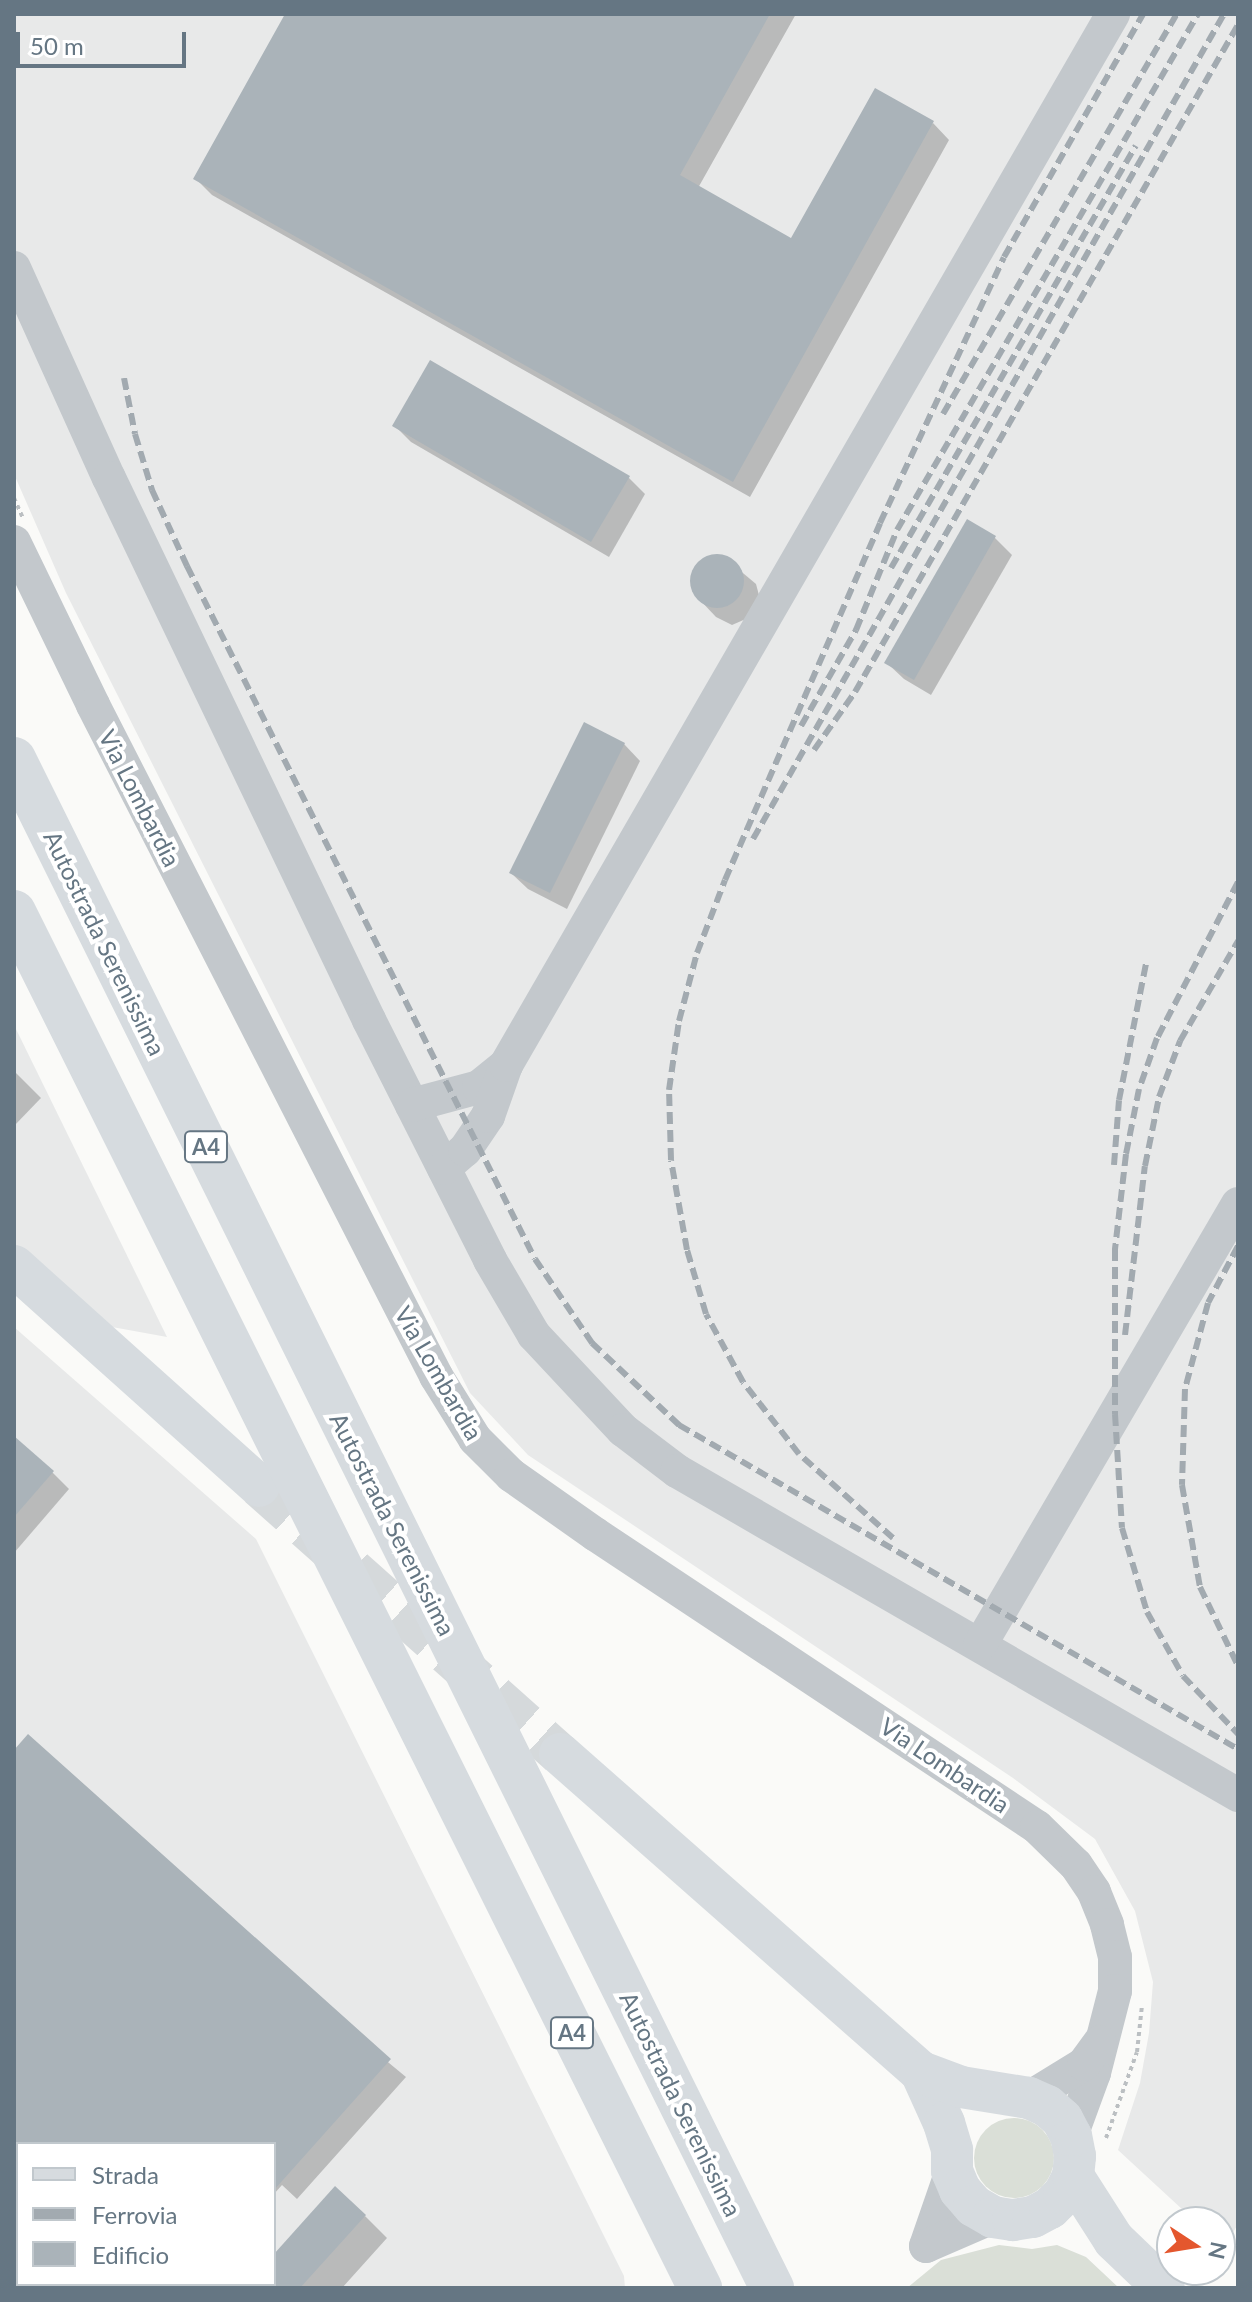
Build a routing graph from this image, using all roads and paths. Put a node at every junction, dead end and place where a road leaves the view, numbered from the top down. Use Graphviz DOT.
graph roads {
  1 [pos="1113,14"];
  2 [pos="14,268"];
  3 [pos="14,542"];
  4 [pos="14,759"];
  5 [pos="14,912"];
  6 [pos="506,1065"];
  7 [pos="412,1105"];
  8 [pos="444,1168"];
  9 [pos="1238,1204"];
  10 [pos="14,1266"];
  11 [pos="277,1483"];
  12 [pos="980,1645"];
  13 [pos="560,1754"];
  14 [pos="1238,1795"];
  15 [pos="1108,2023"];
  16 [pos="921,2072"];
  17 [pos="1019,2097"];
  18 [pos="1072,2156"];
  19 [pos="952,2160"];
  20 [pos="1013,2217"];
  21 [pos="1114,2240"];
  22 [pos="700,2288"];
  23 [pos="772,2288"];
  24 [pos="1164,2288"];
  1 -- 6 [label="street"];
  2 -- 7 [label="street"];
  3 -- 15 [label="street, Via Lombardia"];
  4 -- 23 [label="highway, Autostrada Serenissima / A4"];
  5 -- 11 [label="highway, A4"];
  6 -- 7 [label="street"];
  6 -- 8 [label="street"];
  7 -- 8 [label="street"];
  8 -- 12 [label="street"];
  9 -- 12 [label="street"];
  10 -- 11 [label="main road"];
  11 -- 22 [label="highway, A4"];
  12 -- 14 [label="street"];
  13 -- 16 [label="main road"];
  15 -- 17 [label="street, Via Lombardia"];
  15 -- 18 [label="street, Via Lombardia"];
  16 -- 17 [label="main road"];
  16 -- 19 [label="main road"];
  17 -- 18 [label="main road"];
  17 -- 19 [label="main road"];
  18 -- 20 [label="main road"];
  18 -- 21 [label="main road"];
  19 -- 20 [label="main road"];
  19 -- 20 [label="street"];
  20 -- 21 [label="main road"];
  21 -- 24 [label="main road"];
}
